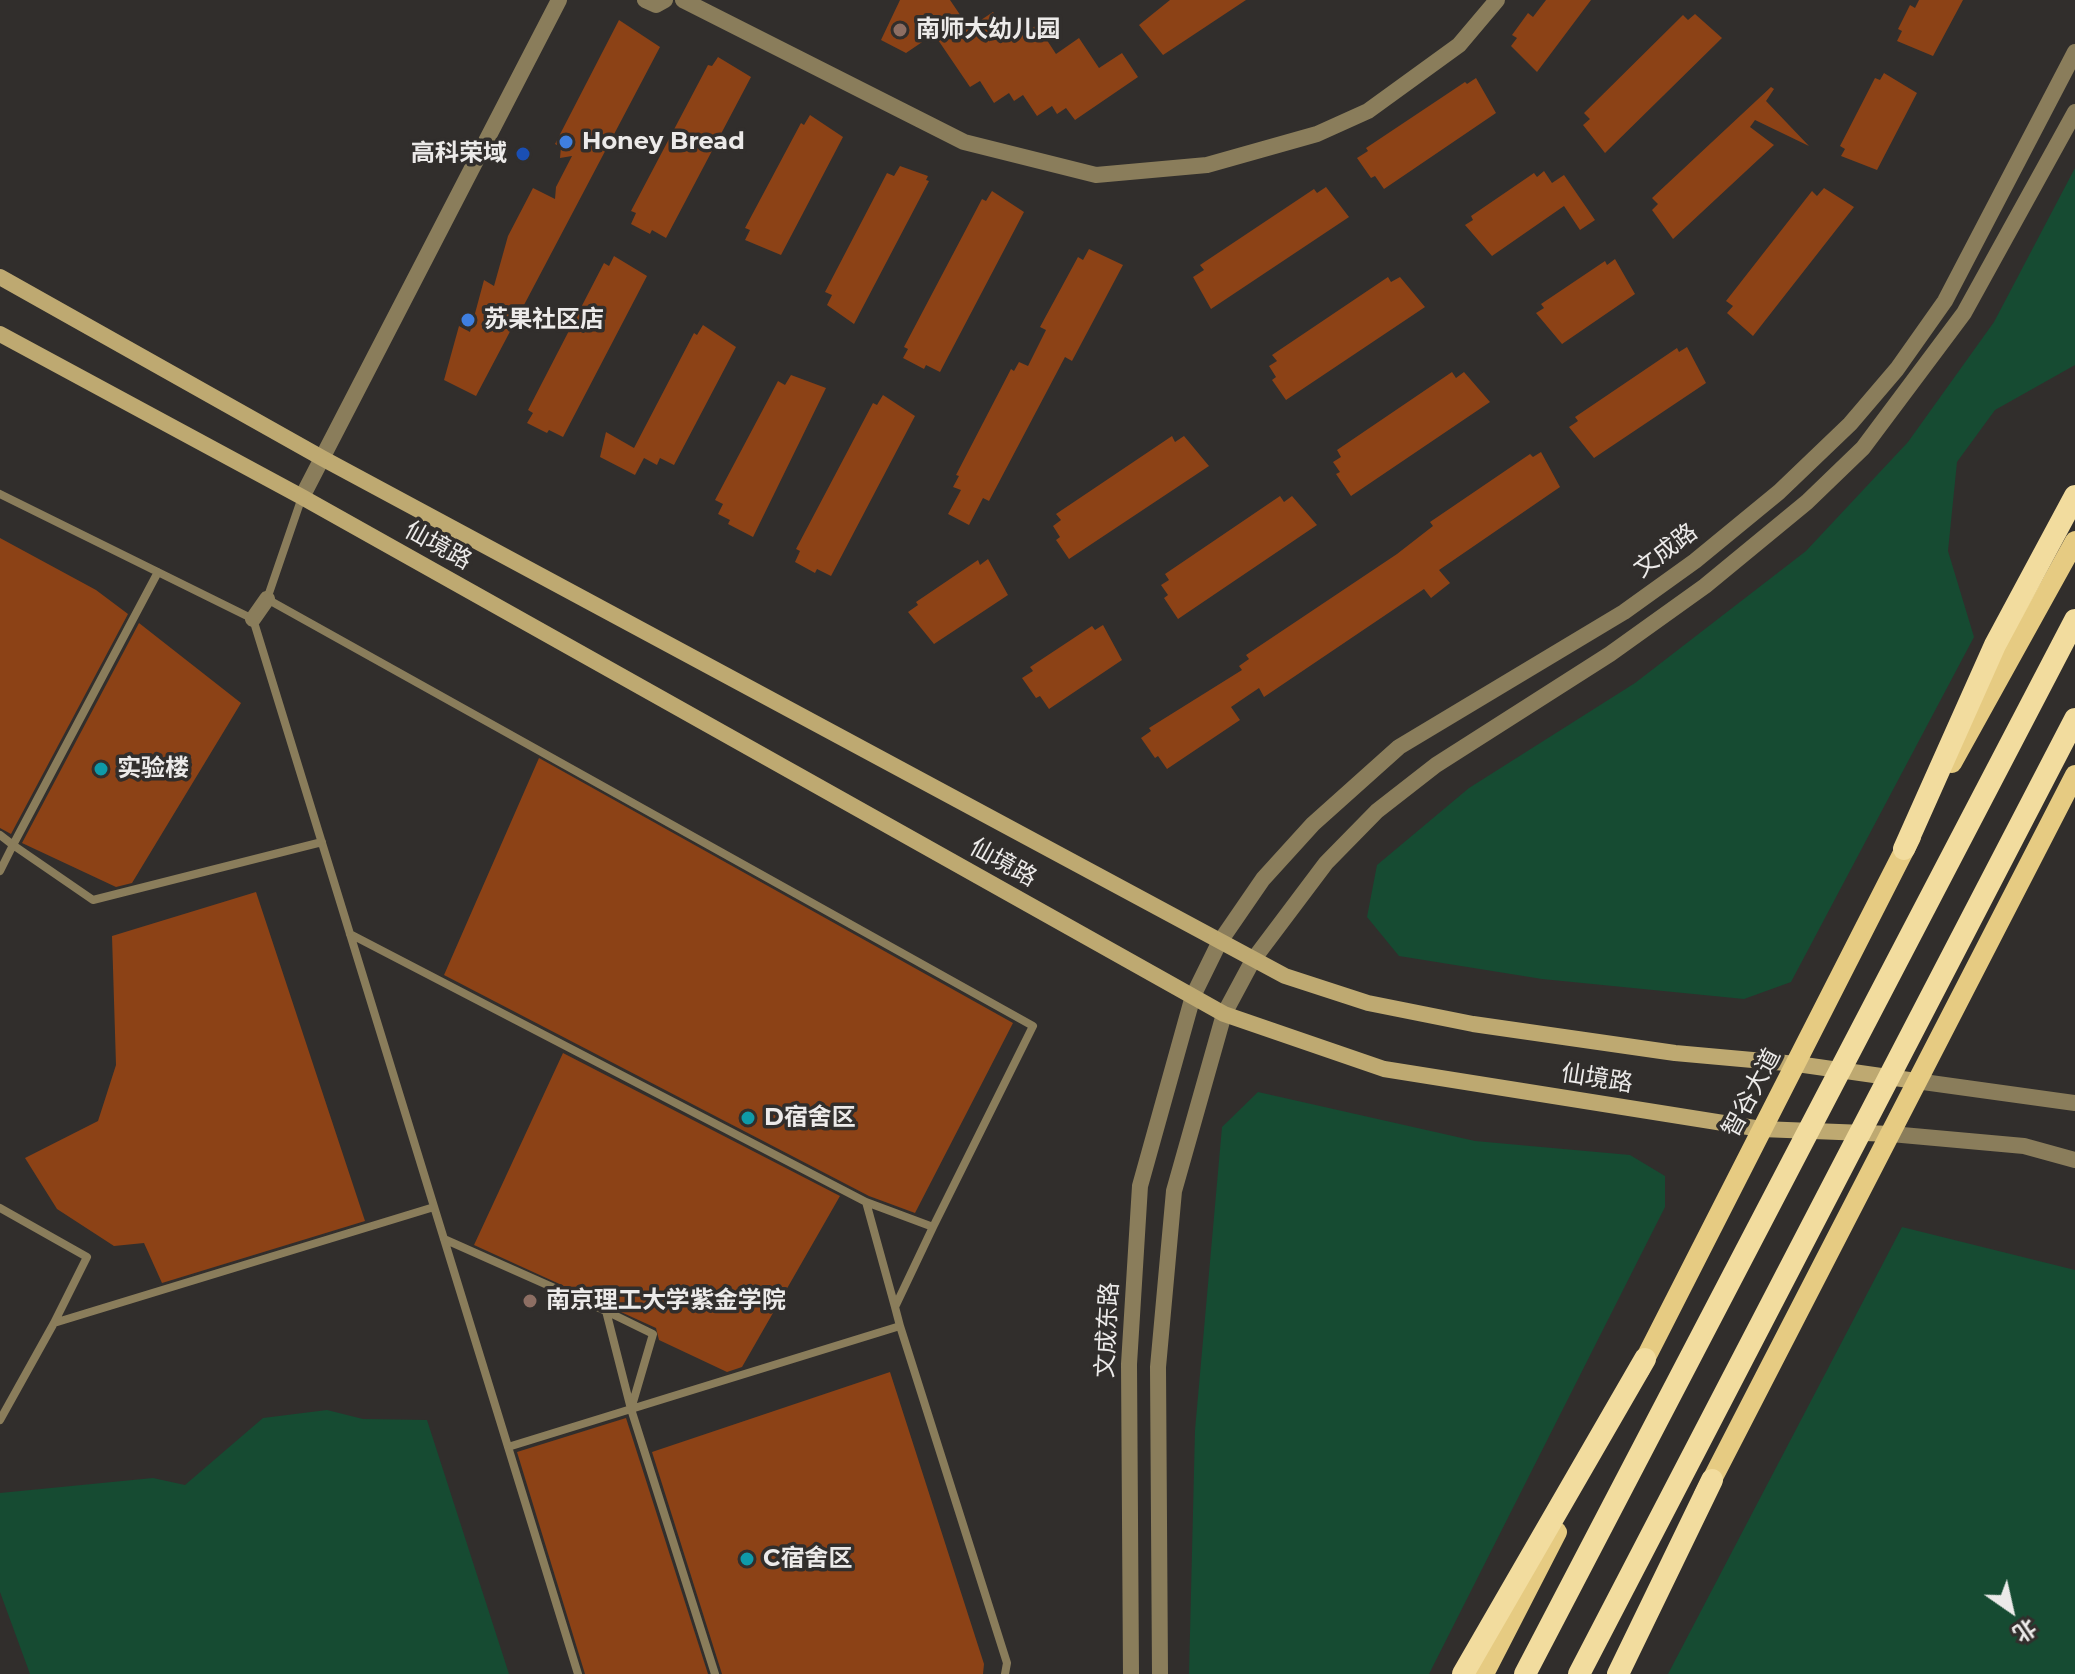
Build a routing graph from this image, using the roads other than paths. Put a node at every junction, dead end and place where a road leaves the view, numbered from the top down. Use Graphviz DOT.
graph roads {
  1 [pos="559,0"];
  2 [pos="645,0"];
  3 [pos="665,0"];
  4 [pos="1497,0"];
  5 [pos="682,1"];
  6 [pos="2075,52"];
  7 [pos="2075,112"];
  8 [pos="0,277"];
  9 [pos="0,334"];
  10 [pos="322,458"];
  11 [pos="0,494"];
  12 [pos="2075,496"];
  13 [pos="302,497"];
  14 [pos="2075,541"];
  15 [pos="158,572"];
  16 [pos="267,599"];
  17 [pos="253,619"];
  18 [pos="2075,620"];
  19 [pos="2075,719"];
  20 [pos="2075,775"];
  21 [pos="0,835"];
  22 [pos="322,842"];
  23 [pos="13,845"];
  24 [pos="1904,849"];
  25 [pos="0,871"];
  26 [pos="350,934"];
  27 [pos="1219,943"];
  28 [pos="1253,960"];
  29 [pos="1193,996"];
  30 [pos="1224,1014"];
  31 [pos="1797,1064"];
  32 [pos="1916,1081"];
  33 [pos="2075,1103"];
  34 [pos="1761,1129"];
  35 [pos="1891,1134"];
  36 [pos="2075,1160"];
  37 [pos="866,1202"];
  38 [pos="434,1207"];
  39 [pos="0,1208"];
  40 [pos="933,1227"];
  41 [pos="444,1239"];
  42 [pos="895,1307"];
  43 [pos="606,1311"];
  44 [pos="54,1323"];
  45 [pos="900,1326"];
  46 [pos="1645,1359"];
  47 [pos="631,1409"];
  48 [pos="0,1420"];
  49 [pos="508,1447"];
  50 [pos="1712,1480"];
  51 [pos="578,1674"];
  52 [pos="715,1674"];
  53 [pos="1005,1674"];
  54 [pos="1131,1674"];
  55 [pos="1160,1674"];
  56 [pos="1463,1674"];
  57 [pos="1484,1674"];
  58 [pos="1525,1674"];
  59 [pos="1579,1674"];
  60 [pos="1606,1674"];
  61 [pos="1618,1674"];
  1 -- 10 [label="street"];
  2 -- 3 [label="street"];
  4 -- 5 [label="street"];
  6 -- 27 [label="street, 文成路"];
  7 -- 28 [label="street"];
  8 -- 10 [label="main road, 仙境路"];
  9 -- 13 [label="main road, 仙境路"];
  10 -- 13 [label="street"];
  10 -- 27 [label="main road, 仙境路"];
  11 -- 15 [label="lane"];
  12 -- 24 [label="highway"];
  13 -- 16 [label="lane"];
  13 -- 29 [label="main road, 仙境路"];
  14 -- 24 [label="main road, 智谷大道"];
  15 -- 17 [label="lane"];
  15 -- 23 [label="lane"];
  16 -- 17 [label="street"];
  16 -- 40 [label="lane"];
  17 -- 22 [label="lane"];
  18 -- 58 [label="highway"];
  19 -- 59 [label="highway"];
  20 -- 32 [label="main road"];
  21 -- 23 [label="lane"];
  22 -- 23 [label="lane"];
  22 -- 26 [label="lane"];
  23 -- 25 [label="lane"];
  24 -- 31 [label="main road, 智谷大道"];
  26 -- 37 [label="lane"];
  26 -- 38 [label="lane"];
  27 -- 28 [label="main road, 仙境路"];
  27 -- 29 [label="street, 文成路"];
  28 -- 30 [label="street"];
  28 -- 31 [label="main road, 仙境路"];
  29 -- 30 [label="main road, 仙境路"];
  29 -- 54 [label="street, 文成东路"];
  30 -- 34 [label="main road, 仙境路"];
  30 -- 55 [label="street"];
  31 -- 32 [label="main road, 仙境路"];
  31 -- 34 [label="main road, 智谷大道"];
  32 -- 33 [label="street, 仙境路"];
  32 -- 35 [label="main road"];
  34 -- 35 [label="main road, 仙境路"];
  34 -- 46 [label="main road, 智谷大道"];
  35 -- 36 [label="street, 仙境路"];
  35 -- 50 [label="main road"];
  37 -- 40 [label="lane"];
  37 -- 42 [label="lane"];
  38 -- 41 [label="lane"];
  38 -- 44 [label="lane"];
  39 -- 44 [label="lane"];
  40 -- 42 [label="lane"];
  41 -- 43 [label="lane"];
  41 -- 49 [label="lane"];
  42 -- 45 [label="lane"];
  43 -- 47 [label="lane"];
  43 -- 47 [label="lane"];
  44 -- 48 [label="lane"];
  45 -- 47 [label="lane"];
  45 -- 53 [label="lane"];
  46 -- 56 [label="highway"];
  46 -- 57 [label="main road, 智谷大道"];
  47 -- 49 [label="lane"];
  47 -- 52 [label="lane"];
  49 -- 51 [label="lane"];
  50 -- 60 [label="main road"];
  50 -- 61 [label="highway"];
}
